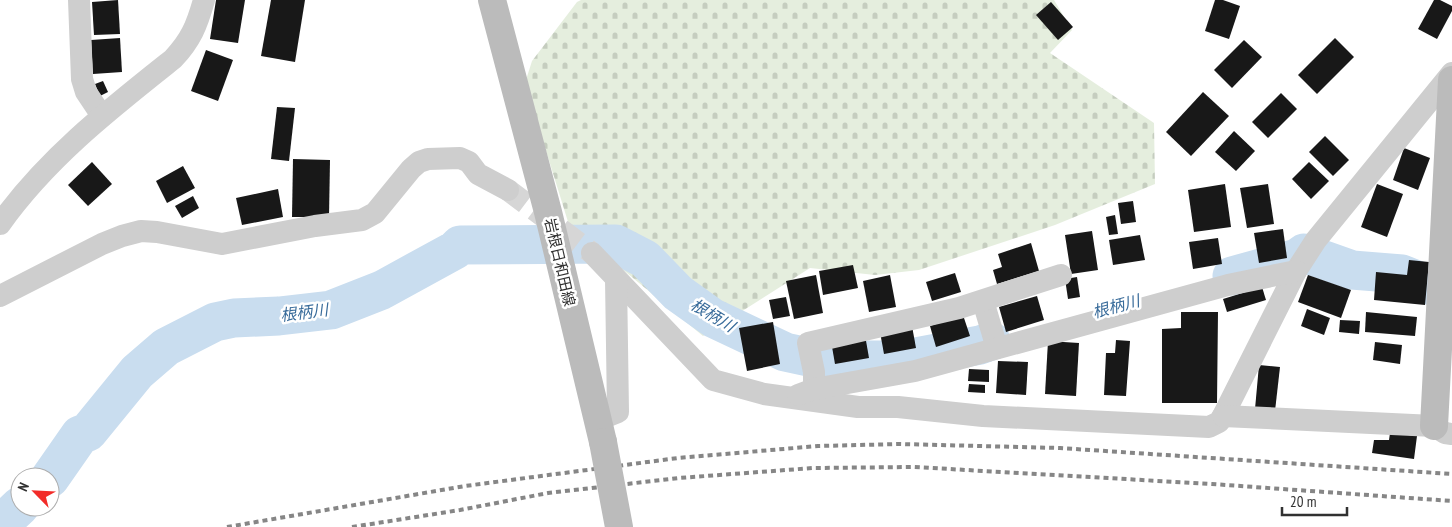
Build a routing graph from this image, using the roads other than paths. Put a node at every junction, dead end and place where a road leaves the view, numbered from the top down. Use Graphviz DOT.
graph roads {
  1 [pos="79,0"];
  2 [pos="204,0"];
  3 [pos="492,0"];
  4 [pos="1452,73"];
  5 [pos="1452,80"];
  6 [pos="102,116"];
  7 [pos="508,190"];
  8 [pos="0,224"];
  9 [pos="1448,231"];
  10 [pos="592,253"];
  11 [pos="1296,271"];
  12 [pos="1061,275"];
  13 [pos="616,279"];
  14 [pos="0,296"];
  15 [pos="985,307"];
  16 [pos="997,348"];
  17 [pos="814,380"];
  18 [pos="790,398"];
  19 [pos="1223,416"];
  20 [pos="1443,430"];
  21 [pos="600,431"];
  22 [pos="619,527"];
  1 -- 6 [label="street"];
  2 -- 6 [label="street"];
  3 -- 21 [label="main road, 岩根日和田線"];
  4 -- 11 [label="street"];
  5 -- 9 [label="main road"];
  6 -- 8 [label="street"];
  7 -- 14 [label="street"];
  9 -- 20 [label="main road"];
  10 -- 13 [label="street"];
  11 -- 16 [label="street"];
  11 -- 19 [label="street"];
  12 -- 15 [label="street"];
  13 -- 18 [label="street"];
  13 -- 21 [label="street"];
  15 -- 16 [label="street"];
  15 -- 17 [label="street"];
  16 -- 17 [label="street"];
  17 -- 18 [label="street"];
  18 -- 19 [label="street"];
  19 -- 20 [label="street"];
  21 -- 22 [label="main road, 岩根日和田線, bridge"];
}
